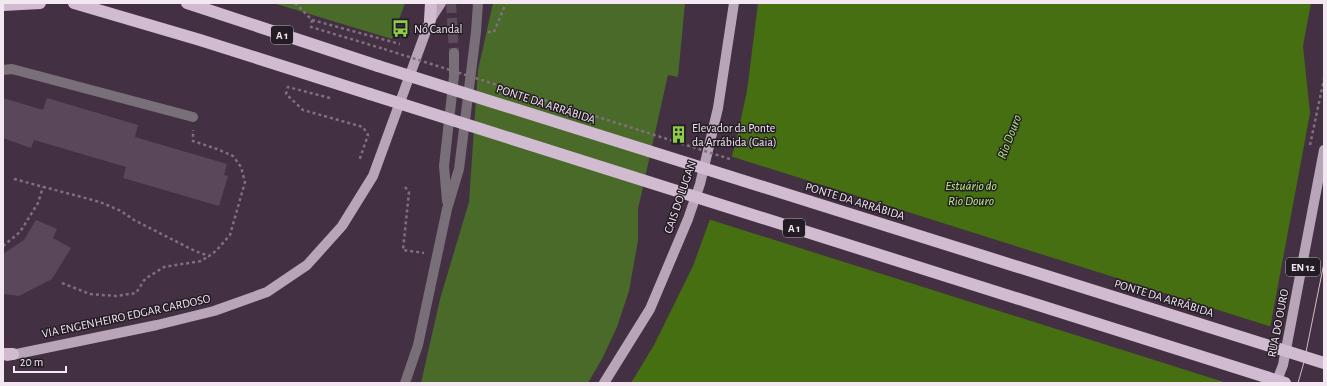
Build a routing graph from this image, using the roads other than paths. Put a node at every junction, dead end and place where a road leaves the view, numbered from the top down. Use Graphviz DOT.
graph roads {
  1 [pos="40,3"];
  2 [pos="74,3"];
  3 [pos="187,3"];
  4 [pos="431,3"];
  5 [pos="441,3"];
  6 [pos="478,3"];
  7 [pos="734,3"];
  8 [pos="3,5"];
  9 [pos="430,20"];
  10 [pos="454,53"];
  11 [pos="3,70"];
  12 [pos="193,117"];
  13 [pos="1324,150"];
  14 [pos="447,209"];
  15 [pos="6,355"];
  16 [pos="1324,363"];
  17 [pos="405,383"];
  18 [pos="604,383"];
  19 [pos="1276,383"];
  20 [pos="1285,383"];
  1 -- 8 [label="highway"];
  2 -- 20 [label="highway, A 1, bridge"];
  3 -- 16 [label="highway, PONTE DA ARRÁBIDA / A 1, bridge"];
  4 -- 9 [label="highway"];
  5 -- 9 [label="main road, VIA ENGENHEIRO EDGAR CARDOSO"];
  6 -- 14 [label="street"];
  7 -- 18 [label="main road, CAIS DO LUGAN"];
  9 -- 15 [label="main road, VIA ENGENHEIRO EDGAR CARDOSO"];
  10 -- 14 [label="street"];
  11 -- 12 [label="street"];
  13 -- 19 [label="main road, RUA DO OURO / EN 12"];
  14 -- 17 [label="street"];
}
